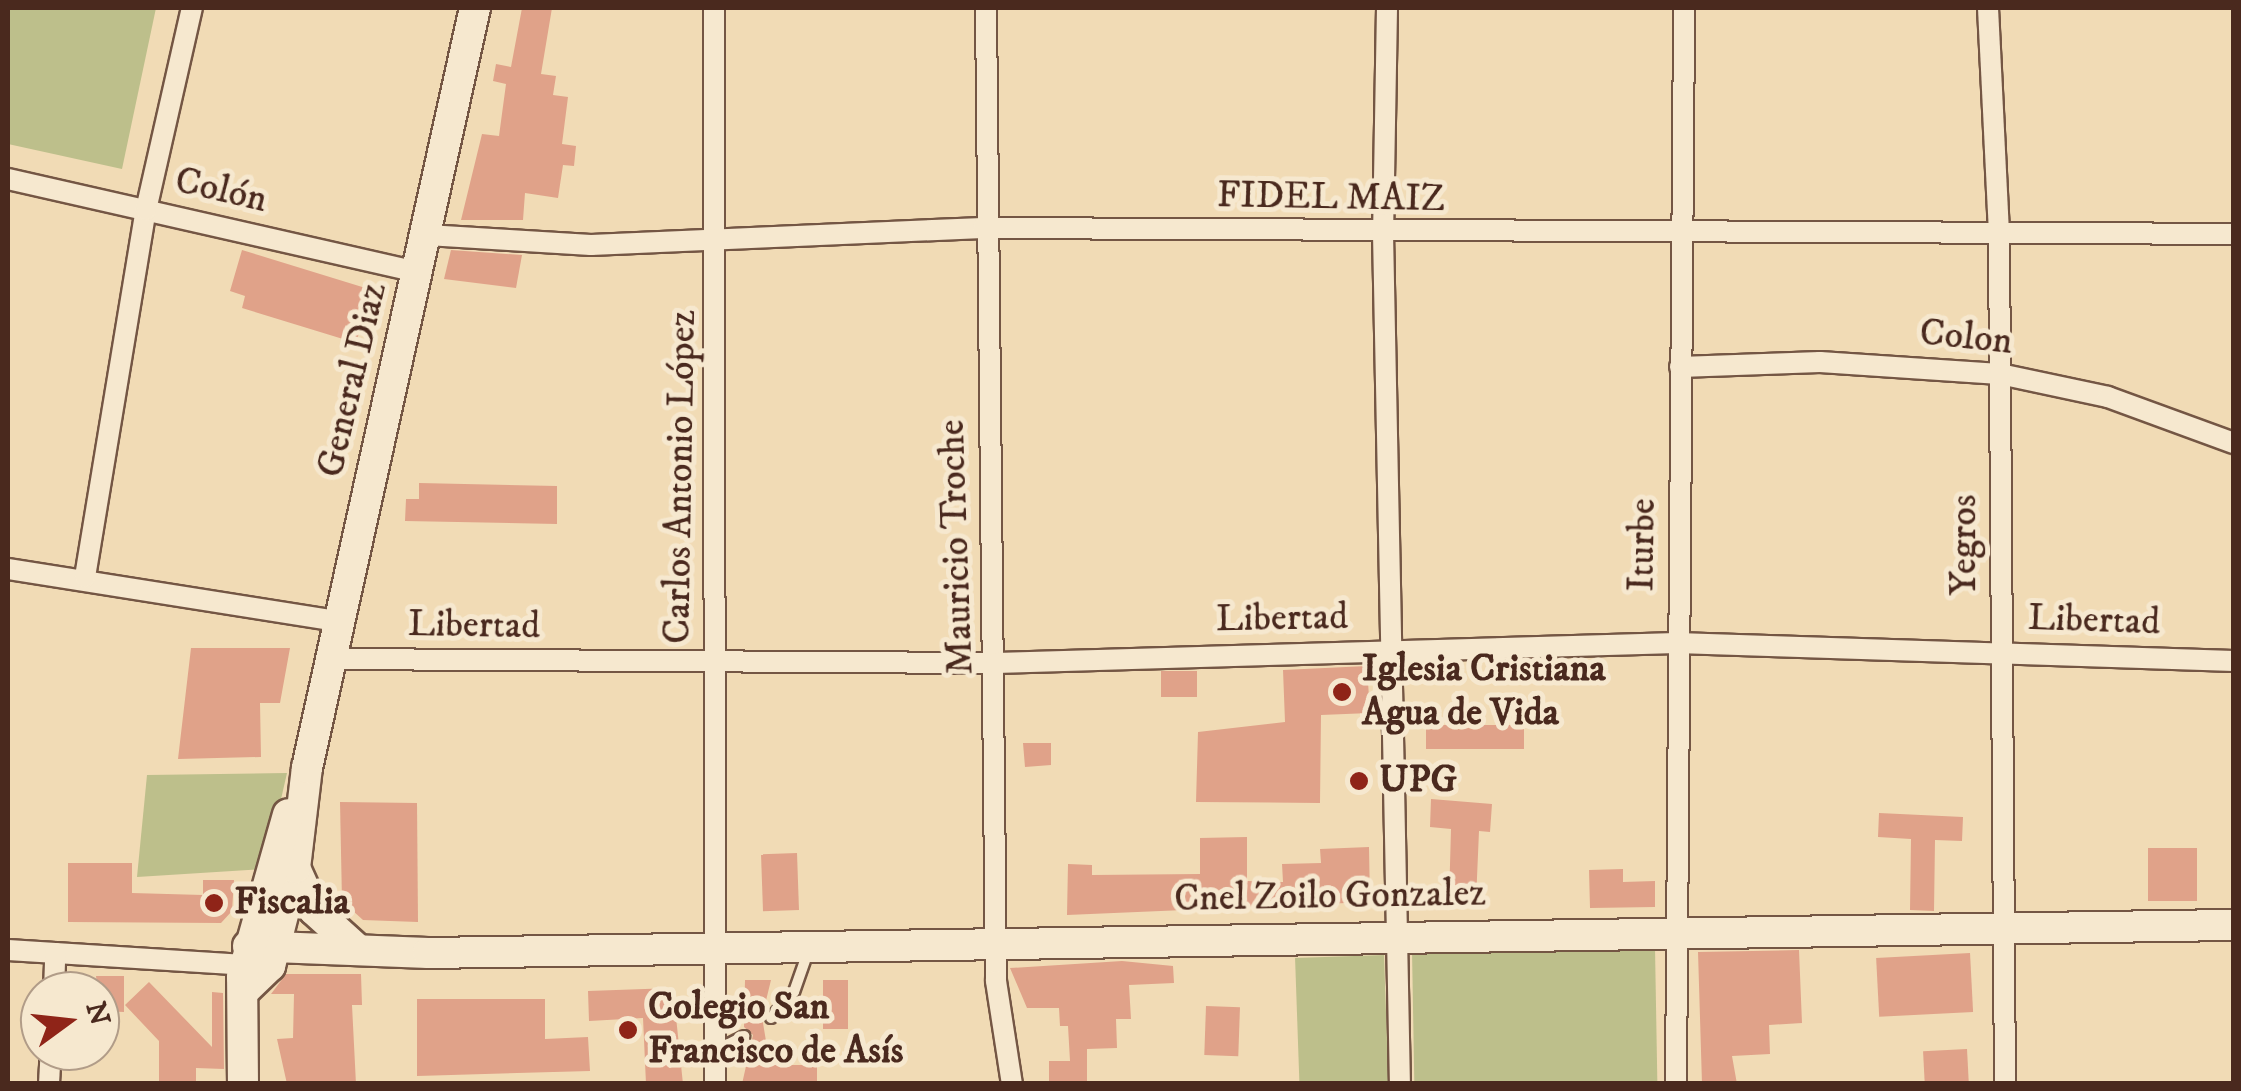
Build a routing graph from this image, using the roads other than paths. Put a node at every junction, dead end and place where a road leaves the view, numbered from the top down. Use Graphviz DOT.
graph roads {
  1 [pos="192,8"];
  2 [pos="475,8"];
  3 [pos="714,8"];
  4 [pos="986,8"];
  5 [pos="1387,8"];
  6 [pos="1684,8"];
  7 [pos="1988,8"];
  8 [pos="8,179"];
  9 [pos="146,210"];
  10 [pos="983,228"];
  11 [pos="1382,233"];
  12 [pos="427,234"];
  13 [pos="1999,234"];
  14 [pos="2234,234"];
  15 [pos="1682,237"];
  16 [pos="721,238"];
  17 [pos="418,272"];
  18 [pos="1680,367"];
  19 [pos="2000,374"];
  20 [pos="2234,443"];
  21 [pos="8,569"];
  22 [pos="85,577"];
  23 [pos="342,622"];
  24 [pos="1677,642"];
  25 [pos="1391,652"];
  26 [pos="2000,653"];
  27 [pos="332,659"];
  28 [pos="2234,661"];
  29 [pos="996,663"];
  30 [pos="712,665"];
  31 [pos="307,768"];
  32 [pos="295,868"];
  33 [pos="2234,925"];
  34 [pos="1998,928"];
  35 [pos="1673,933"];
  36 [pos="1398,935"];
  37 [pos="995,944"];
  38 [pos="810,946"];
  39 [pos="356,948"];
  40 [pos="714,948"];
  41 [pos="8,950"];
  42 [pos="56,953"];
  43 [pos="428,953"];
  44 [pos="250,961"];
  45 [pos="55,971"];
  46 [pos="770,1018"];
  47 [pos="744,1036"];
  48 [pos="715,1051"];
  49 [pos="244,1084"];
  50 [pos="715,1084"];
  51 [pos="1012,1084"];
  52 [pos="1400,1084"];
  53 [pos="1676,1084"];
  54 [pos="2005,1084"];
  1 -- 9 [label="street"];
  2 -- 12 [label="main road, General Diaz"];
  3 -- 16 [label="street, Carlos Antonio López"];
  4 -- 10 [label="street, Mauricio Troche"];
  5 -- 11 [label="street"];
  6 -- 15 [label="street, Iturbe"];
  7 -- 13 [label="street, Yegros"];
  8 -- 9 [label="street, Colón"];
  9 -- 17 [label="street, Colón"];
  9 -- 22 [label="street"];
  10 -- 11 [label="street, FIDEL MAIZ"];
  10 -- 16 [label="street, FIDEL MAIZ"];
  10 -- 29 [label="street, Mauricio Troche"];
  11 -- 15 [label="street, FIDEL MAIZ"];
  11 -- 25 [label="street"];
  12 -- 16 [label="street, FIDEL MAIZ"];
  12 -- 17 [label="main road, General Diaz"];
  13 -- 14 [label="street, FIDEL MAIZ"];
  13 -- 15 [label="street, FIDEL MAIZ"];
  13 -- 19 [label="street, Yegros"];
  15 -- 18 [label="street, Iturbe"];
  16 -- 30 [label="street, Carlos Antonio López"];
  17 -- 23 [label="main road, General Diaz"];
  18 -- 19 [label="street, Colon"];
  18 -- 24 [label="street, Iturbe"];
  19 -- 20 [label="street, Colon"];
  19 -- 26 [label="street, Yegros"];
  21 -- 22 [label="street"];
  22 -- 23 [label="street"];
  23 -- 27 [label="main road, General Diaz"];
  24 -- 25 [label="street, Libertad"];
  24 -- 26 [label="street, Libertad"];
  24 -- 35 [label="street, Iturbe"];
  25 -- 29 [label="street, Libertad"];
  25 -- 36 [label="street"];
  26 -- 28 [label="street, Libertad"];
  26 -- 34 [label="street, Yegros"];
  27 -- 30 [label="street, Libertad"];
  27 -- 31 [label="main road, General Diaz"];
  29 -- 30 [label="street, Libertad"];
  29 -- 37 [label="street, Mauricio Troche"];
  30 -- 40 [label="street, Carlos Antonio López"];
  31 -- 32 [label="main road"];
  31 -- 44 [label="main road"];
  32 -- 39 [label="main road"];
  32 -- 44 [label="main road"];
  33 -- 34 [label="main road, Cnel Zoilo Gonzalez"];
  34 -- 35 [label="main road, Cnel Zoilo Gonzalez"];
  34 -- 54 [label="street, Yegros"];
  35 -- 36 [label="main road, Cnel Zoilo Gonzalez"];
  35 -- 53 [label="street, Iturbe"];
  36 -- 37 [label="main road, Cnel Zoilo Gonzalez"];
  36 -- 52 [label="street"];
  37 -- 38 [label="main road, Cnel Zoilo Gonzalez"];
  37 -- 51 [label="street, Mauricio Troche"];
  38 -- 40 [label="main road, Cnel Zoilo Gonzalez"];
  38 -- 46 [label="lane"];
  39 -- 43 [label="main road, Cnel Zoilo Gonzalez"];
  39 -- 44 [label="main road, Cnel Zoilo Gonzalez"];
  40 -- 43 [label="main road, Cnel Zoilo Gonzalez"];
  40 -- 48 [label="street, Carlos Antonio López"];
  41 -- 42 [label="street"];
  42 -- 44 [label="street"];
  42 -- 45 [label="street"];
  43 -- 44 [label="main road, Cnel Zoilo Gonzalez"];
  44 -- 49 [label="main road"];
  47 -- 48 [label="lane"];
  48 -- 50 [label="street, Carlos Antonio López"];
}
